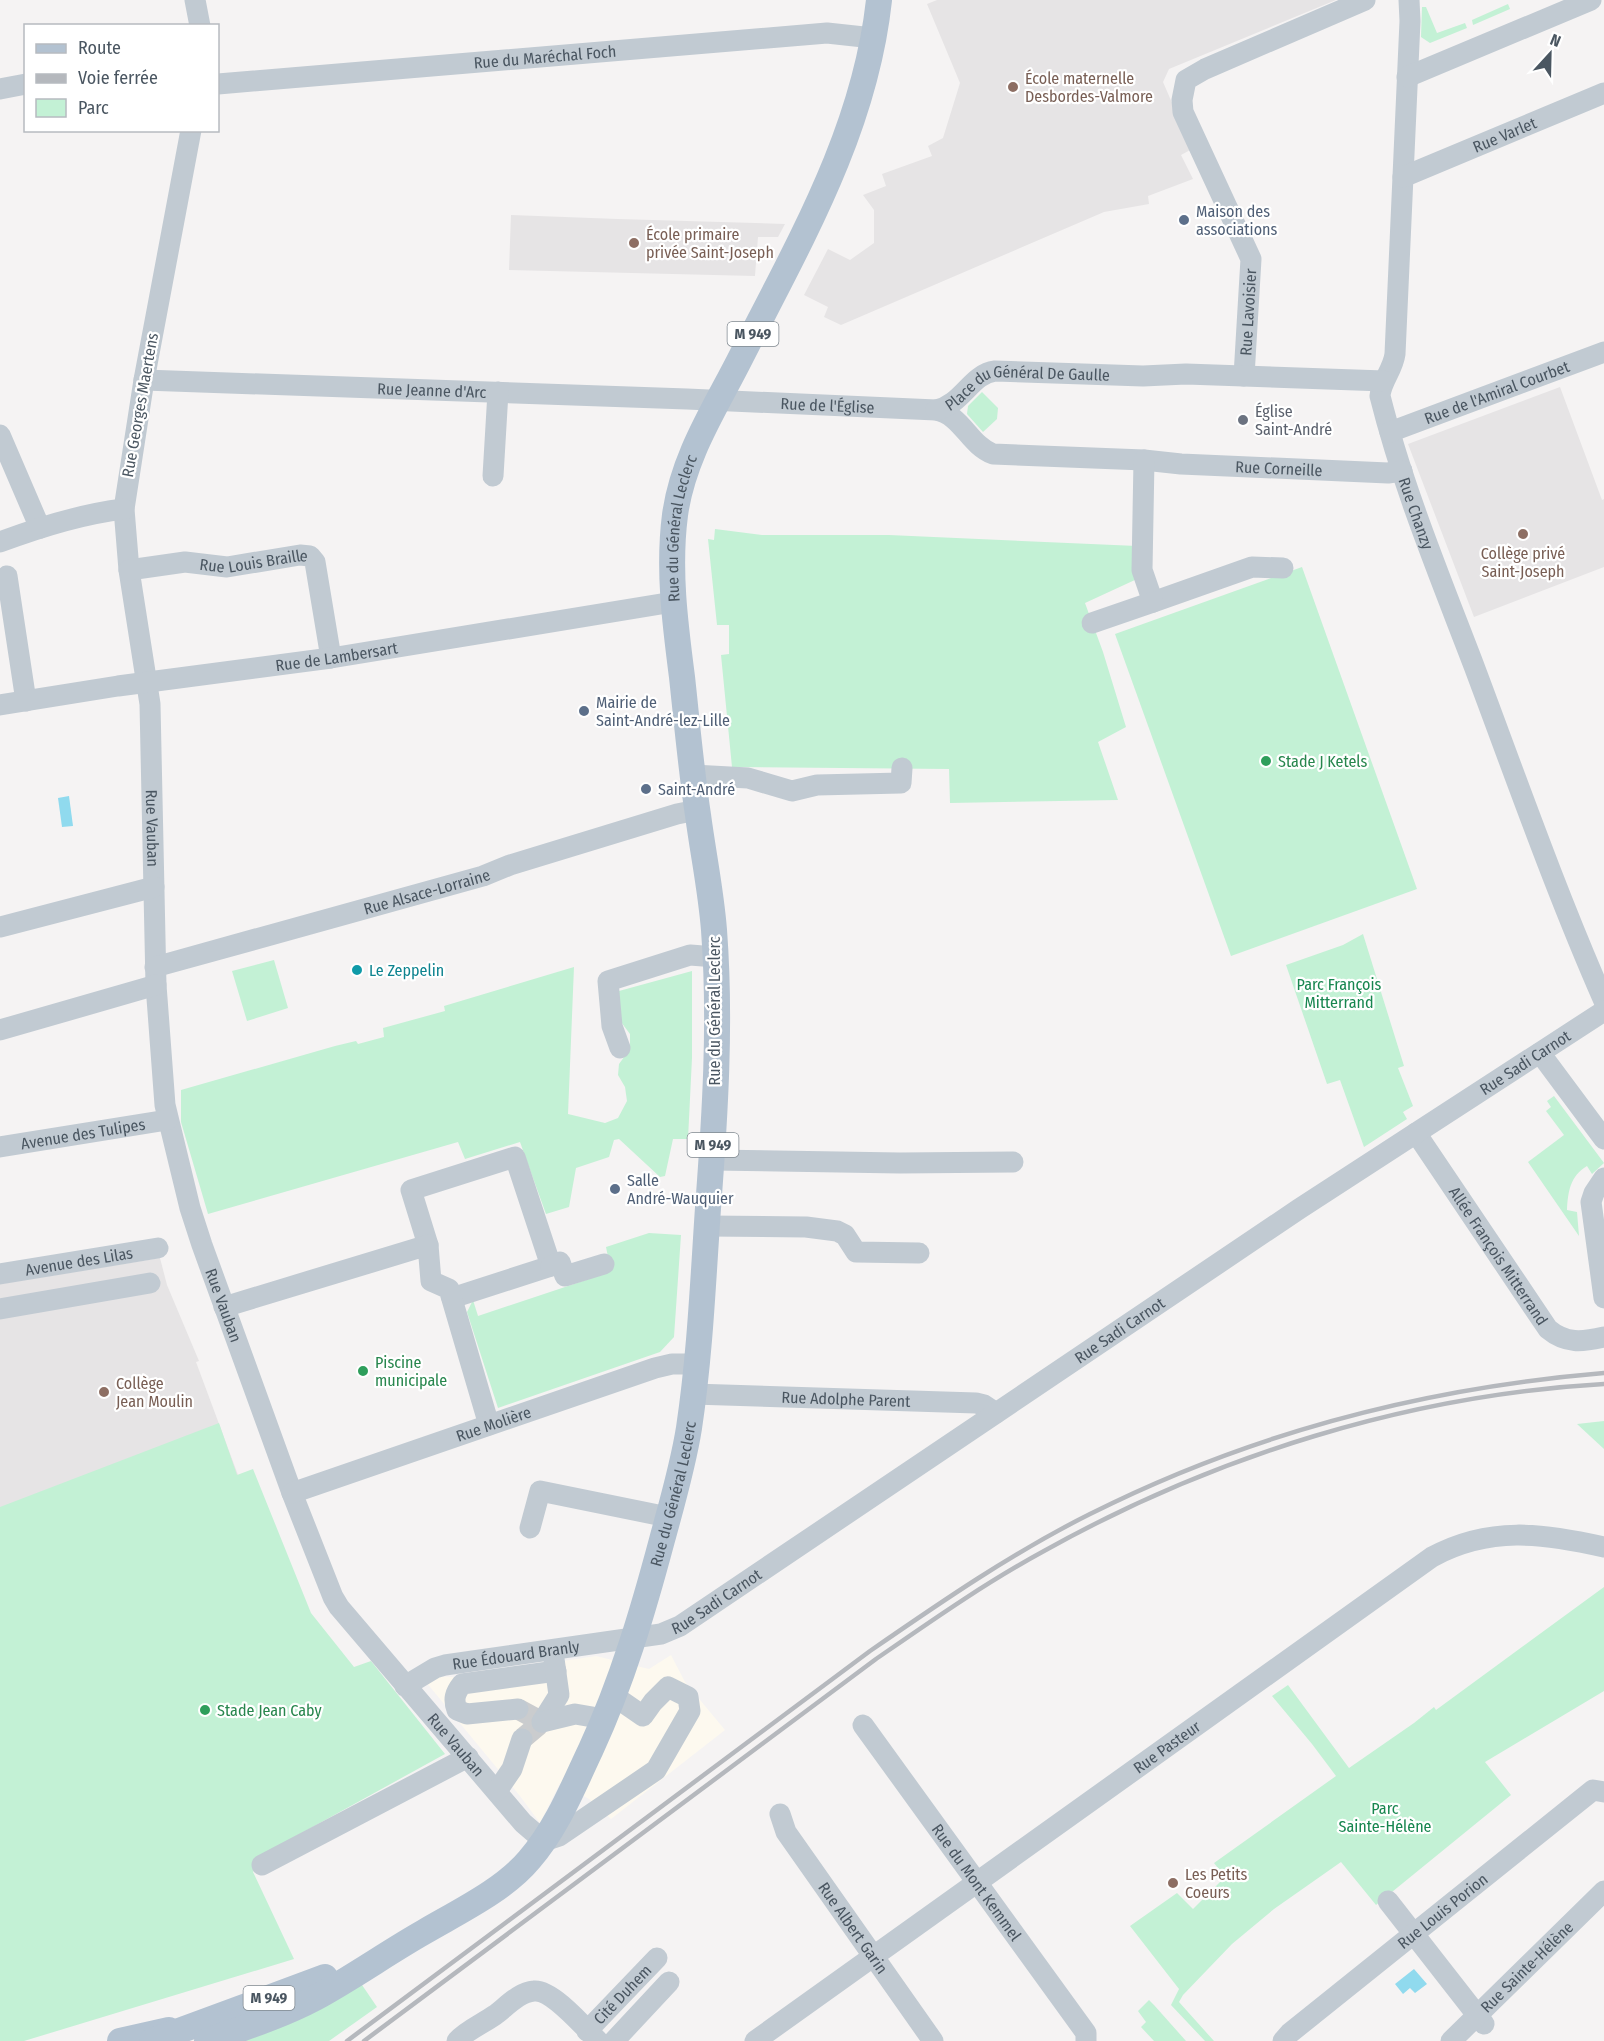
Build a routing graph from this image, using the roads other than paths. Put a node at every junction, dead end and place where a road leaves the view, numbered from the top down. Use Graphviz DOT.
graph roads {
  1 [pos="195,0"];
  2 [pos="868,0"];
  3 [pos="879,0"];
  4 [pos="1365,0"];
  5 [pos="1409,0"];
  6 [pos="1591,0"];
  7 [pos="200,24"];
  8 [pos="869,38"];
  9 [pos="1407,77"];
  10 [pos="24,84"];
  11 [pos="219,84"];
  12 [pos="0,89"];
  13 [pos="1604,93"];
  14 [pos="191,132"];
  15 [pos="837,161"];
  16 [pos="1403,177"];
  17 [pos="805,232"];
  18 [pos="1604,352"];
  19 [pos="1143,376"];
  20 [pos="1245,376"];
  21 [pos="144,380"];
  22 [pos="1384,381"];
  23 [pos="498,392"];
  24 [pos="714,400"];
  25 [pos="936,410"];
  26 [pos="1390,432"];
  27 [pos="0,435"];
  28 [pos="1149,460"];
  29 [pos="1402,471"];
  30 [pos="493,476"];
  31 [pos="124,509"];
  32 [pos="40,528"];
  33 [pos="0,542"];
  34 [pos="673,550"];
  35 [pos="1283,568"];
  36 [pos="129,570"];
  37 [pos="7,576"];
  38 [pos="673,602"];
  39 [pos="1153,602"];
  40 [pos="1092,623"];
  41 [pos="331,658"];
  42 [pos="147,682"];
  43 [pos="26,701"];
  44 [pos="0,705"];
  45 [pos="902,768"];
  46 [pos="698,776"];
  47 [pos="697,810"];
  48 [pos="701,839"];
  49 [pos="154,887"];
  50 [pos="0,927"];
  51 [pos="716,957"];
  52 [pos="156,976"];
  53 [pos="1604,1002"];
  54 [pos="1604,1011"];
  55 [pos="0,1030"];
  56 [pos="620,1048"];
  57 [pos="1540,1053"];
  58 [pos="167,1120"];
  59 [pos="1416,1133"];
  60 [pos="1604,1139"];
  61 [pos="0,1147"];
  62 [pos="712,1160"];
  63 [pos="1013,1162"];
  64 [pos="1604,1178"];
  65 [pos="707,1226"];
  66 [pos="428,1245"];
  67 [pos="158,1248"];
  68 [pos="919,1253"];
  69 [pos="604,1264"];
  70 [pos="550,1266"];
  71 [pos="0,1274"];
  72 [pos="150,1283"];
  73 [pos="452,1298"];
  74 [pos="1604,1298"];
  75 [pos="224,1307"];
  76 [pos="0,1308"];
  77 [pos="1604,1337"];
  78 [pos="696,1364"];
  79 [pos="693,1394"];
  80 [pos="996,1413"];
  81 [pos="489,1425"];
  82 [pos="292,1493"];
  83 [pos="662,1516"];
  84 [pos="530,1528"];
  85 [pos="1604,1547"];
  86 [pos="633,1638"];
  87 [pos="552,1649"];
  88 [pos="556,1671"];
  89 [pos="405,1686"];
  90 [pos="619,1700"];
  91 [pos="518,1709"];
  92 [pos="604,1719"];
  93 [pos="863,1725"];
  94 [pos="522,1739"];
  95 [pos="468,1757"];
  96 [pos="497,1791"];
  97 [pos="1604,1792"];
  98 [pos="780,1814"];
  99 [pos="551,1838"];
  100 [pos="262,1865"];
  101 [pos="977,1881"];
  102 [pos="1604,1892"];
  103 [pos="1389,1901"];
  104 [pos="1604,1909"];
  105 [pos="1413,1933"];
  106 [pos="872,1956"];
  107 [pos="657,1958"];
  108 [pos="669,1982"];
  109 [pos="1480,2020"];
  110 [pos="207,2031"];
  111 [pos="477,2032"];
  112 [pos="593,2036"];
  113 [pos="120,2041"];
  114 [pos="153,2041"];
  115 [pos="457,2041"];
  116 [pos="614,2041"];
  117 [pos="755,2041"];
  118 [pos="933,2041"];
  119 [pos="1086,2041"];
  120 [pos="1283,2041"];
  121 [pos="1450,2041"];
  122 [pos="1466,2041"];
  1 -- 7 [label="street"];
  2 -- 8 [label="street"];
  3 -- 8 [label="main road, Rue du Général Leclerc / M 949"];
  3 -- 17 [label="street"];
  4 -- 20 [label="street, Rue Lavoisier"];
  5 -- 9 [label="street, Rue Chanzy"];
  6 -- 9 [label="street"];
  8 -- 11 [label="street, Rue du Maréchal Foch"];
  8 -- 15 [label="main road, Rue du Général Leclerc / M 949"];
  9 -- 16 [label="street, Rue Chanzy"];
  10 -- 12 [label="street"];
  13 -- 16 [label="street, Rue Varlet"];
  14 -- 21 [label="street, Rue Georges Maertens"];
  15 -- 17 [label="main road, Rue du Général Leclerc / M 949"];
  15 -- 24 [label="street"];
  16 -- 22 [label="street, Rue Chanzy"];
  17 -- 24 [label="main road, Rue du Général Leclerc / M 949"];
  18 -- 26 [label="street, Rue de l'Amiral Courbet"];
  19 -- 20 [label="street, Rue Lavoisier"];
  19 -- 25 [label="street, Place du Général De Gaulle"];
  20 -- 22 [label="street, Rue Lavoisier"];
  21 -- 23 [label="street, Rue Jeanne d'Arc"];
  21 -- 31 [label="street, Rue Georges Maertens"];
  22 -- 26 [label="street, Rue Chanzy"];
  23 -- 24 [label="street, Rue Jeanne d'Arc"];
  23 -- 30 [label="street"];
  24 -- 25 [label="street, Rue de l'Église"];
  24 -- 34 [label="main road, Rue du Général Leclerc / M 949"];
  25 -- 28 [label="street, Place du Général De Gaulle"];
  26 -- 29 [label="street, Rue Chanzy"];
  27 -- 32 [label="street"];
  28 -- 29 [label="street, Rue Corneille"];
  28 -- 39 [label="street"];
  29 -- 53 [label="street, Rue Chanzy"];
  31 -- 32 [label="street"];
  31 -- 36 [label="street, Rue Georges Maertens"];
  32 -- 33 [label="street"];
  34 -- 38 [label="main road, Rue du Général Leclerc / M 949"];
  34 -- 46 [label="street"];
  35 -- 39 [label="street"];
  36 -- 41 [label="street, Rue Louis Braille"];
  36 -- 42 [label="street, Rue Georges Maertens"];
  37 -- 43 [label="street"];
  38 -- 41 [label="street, Rue de Lambersart"];
  38 -- 46 [label="main road, Rue du Général Leclerc / M 949"];
  39 -- 40 [label="street"];
  41 -- 42 [label="street, Rue de Lambersart"];
  42 -- 43 [label="street, Rue de Lambersart"];
  42 -- 49 [label="street, Rue Vauban"];
  43 -- 44 [label="street, Rue de Lambersart"];
  45 -- 46 [label="street"];
  46 -- 47 [label="main road, Rue du Général Leclerc / M 949"];
  46 -- 48 [label="street"];
  47 -- 48 [label="main road, Rue du Général Leclerc / M 949"];
  47 -- 52 [label="street, Rue Alsace-Lorraine"];
  48 -- 51 [label="main road, Rue du Général Leclerc / M 949"];
  49 -- 50 [label="street"];
  49 -- 52 [label="street, Rue Vauban"];
  51 -- 56 [label="street"];
  51 -- 62 [label="main road, Rue du Général Leclerc / M 949"];
  52 -- 55 [label="street, Rue Alsace-Lorraine"];
  52 -- 58 [label="street, Rue Vauban"];
  54 -- 57 [label="street, Rue Sadi Carnot"];
  57 -- 59 [label="street, Rue Sadi Carnot"];
  57 -- 60 [label="street"];
  58 -- 61 [label="street, Avenue des Tulipes"];
  58 -- 75 [label="street, Rue Vauban"];
  59 -- 77 [label="street, Allée François Mitterrand"];
  59 -- 80 [label="street, Rue Sadi Carnot"];
  62 -- 63 [label="street"];
  62 -- 65 [label="main road, Rue du Général Leclerc / M 949"];
  64 -- 74 [label="street"];
  65 -- 68 [label="street"];
  65 -- 78 [label="main road, Rue du Général Leclerc / M 949"];
  66 -- 70 [label="street"];
  66 -- 73 [label="street"];
  66 -- 75 [label="street"];
  67 -- 71 [label="street, Avenue des Lilas"];
  69 -- 70 [label="street"];
  70 -- 73 [label="street"];
  72 -- 76 [label="street"];
  73 -- 81 [label="street"];
  75 -- 82 [label="street, Rue Vauban"];
  78 -- 79 [label="main road, Rue du Général Leclerc / M 949"];
  78 -- 81 [label="street, Rue Molière"];
  78 -- 83 [label="street"];
  79 -- 80 [label="street, Rue Adolphe Parent"];
  79 -- 83 [label="main road, Rue du Général Leclerc / M 949"];
  80 -- 86 [label="street, Rue Sadi Carnot"];
  81 -- 82 [label="street, Rue Molière"];
  82 -- 89 [label="street, Rue Vauban"];
  83 -- 84 [label="street"];
  83 -- 86 [label="main road, Rue du Général Leclerc / M 949"];
  85 -- 101 [label="street, Rue Pasteur"];
  86 -- 87 [label="street, Rue Édouard Branly"];
  86 -- 90 [label="main road, Rue du Général Leclerc / M 949"];
  87 -- 88 [label="street"];
  87 -- 89 [label="street, Rue Édouard Branly"];
  88 -- 91 [label="street"];
  88 -- 92 [label="street"];
  89 -- 95 [label="street, Rue Vauban"];
  90 -- 92 [label="main road, Rue du Général Leclerc / M 949"];
  90 -- 99 [label="street"];
  90 -- 99 [label="street"];
  92 -- 99 [label="main road, Rue du Général Leclerc / M 949"];
  93 -- 101 [label="street, Rue du Mont Kemmel"];
  94 -- 96 [label="street"];
  95 -- 96 [label="street, Rue Vauban"];
  95 -- 100 [label="street"];
  96 -- 99 [label="street, Rue Vauban"];
  97 -- 105 [label="street, Rue Louis Porion"];
  98 -- 106 [label="street, Rue Albert Garin"];
  99 -- 110 [label="main road, Rue du Général Leclerc / M 949"];
  101 -- 106 [label="street, Rue Pasteur"];
  101 -- 119 [label="street, Rue du Mont Kemmel"];
  102 -- 109 [label="street, Rue Sainte-Hélène"];
  103 -- 105 [label="street"];
  104 -- 109 [label="street, Rue Sainte-Hélène"];
  105 -- 109 [label="street"];
  105 -- 120 [label="street, Rue Louis Porion"];
  106 -- 117 [label="street, Rue Pasteur"];
  106 -- 118 [label="street, Rue Albert Garin"];
  107 -- 112 [label="street, Cité Duhem"];
  108 -- 116 [label="street"];
  109 -- 121 [label="street, Rue Sainte-Hélène"];
  109 -- 122 [label="street, Rue Sainte-Hélène"];
  110 -- 113 [label="main road, Rue du Général Leclerc / M 949"];
  110 -- 114 [label="main road, Rue du Général Leclerc / M 949"];
  111 -- 112 [label="street"];
  111 -- 115 [label="street"];
}
